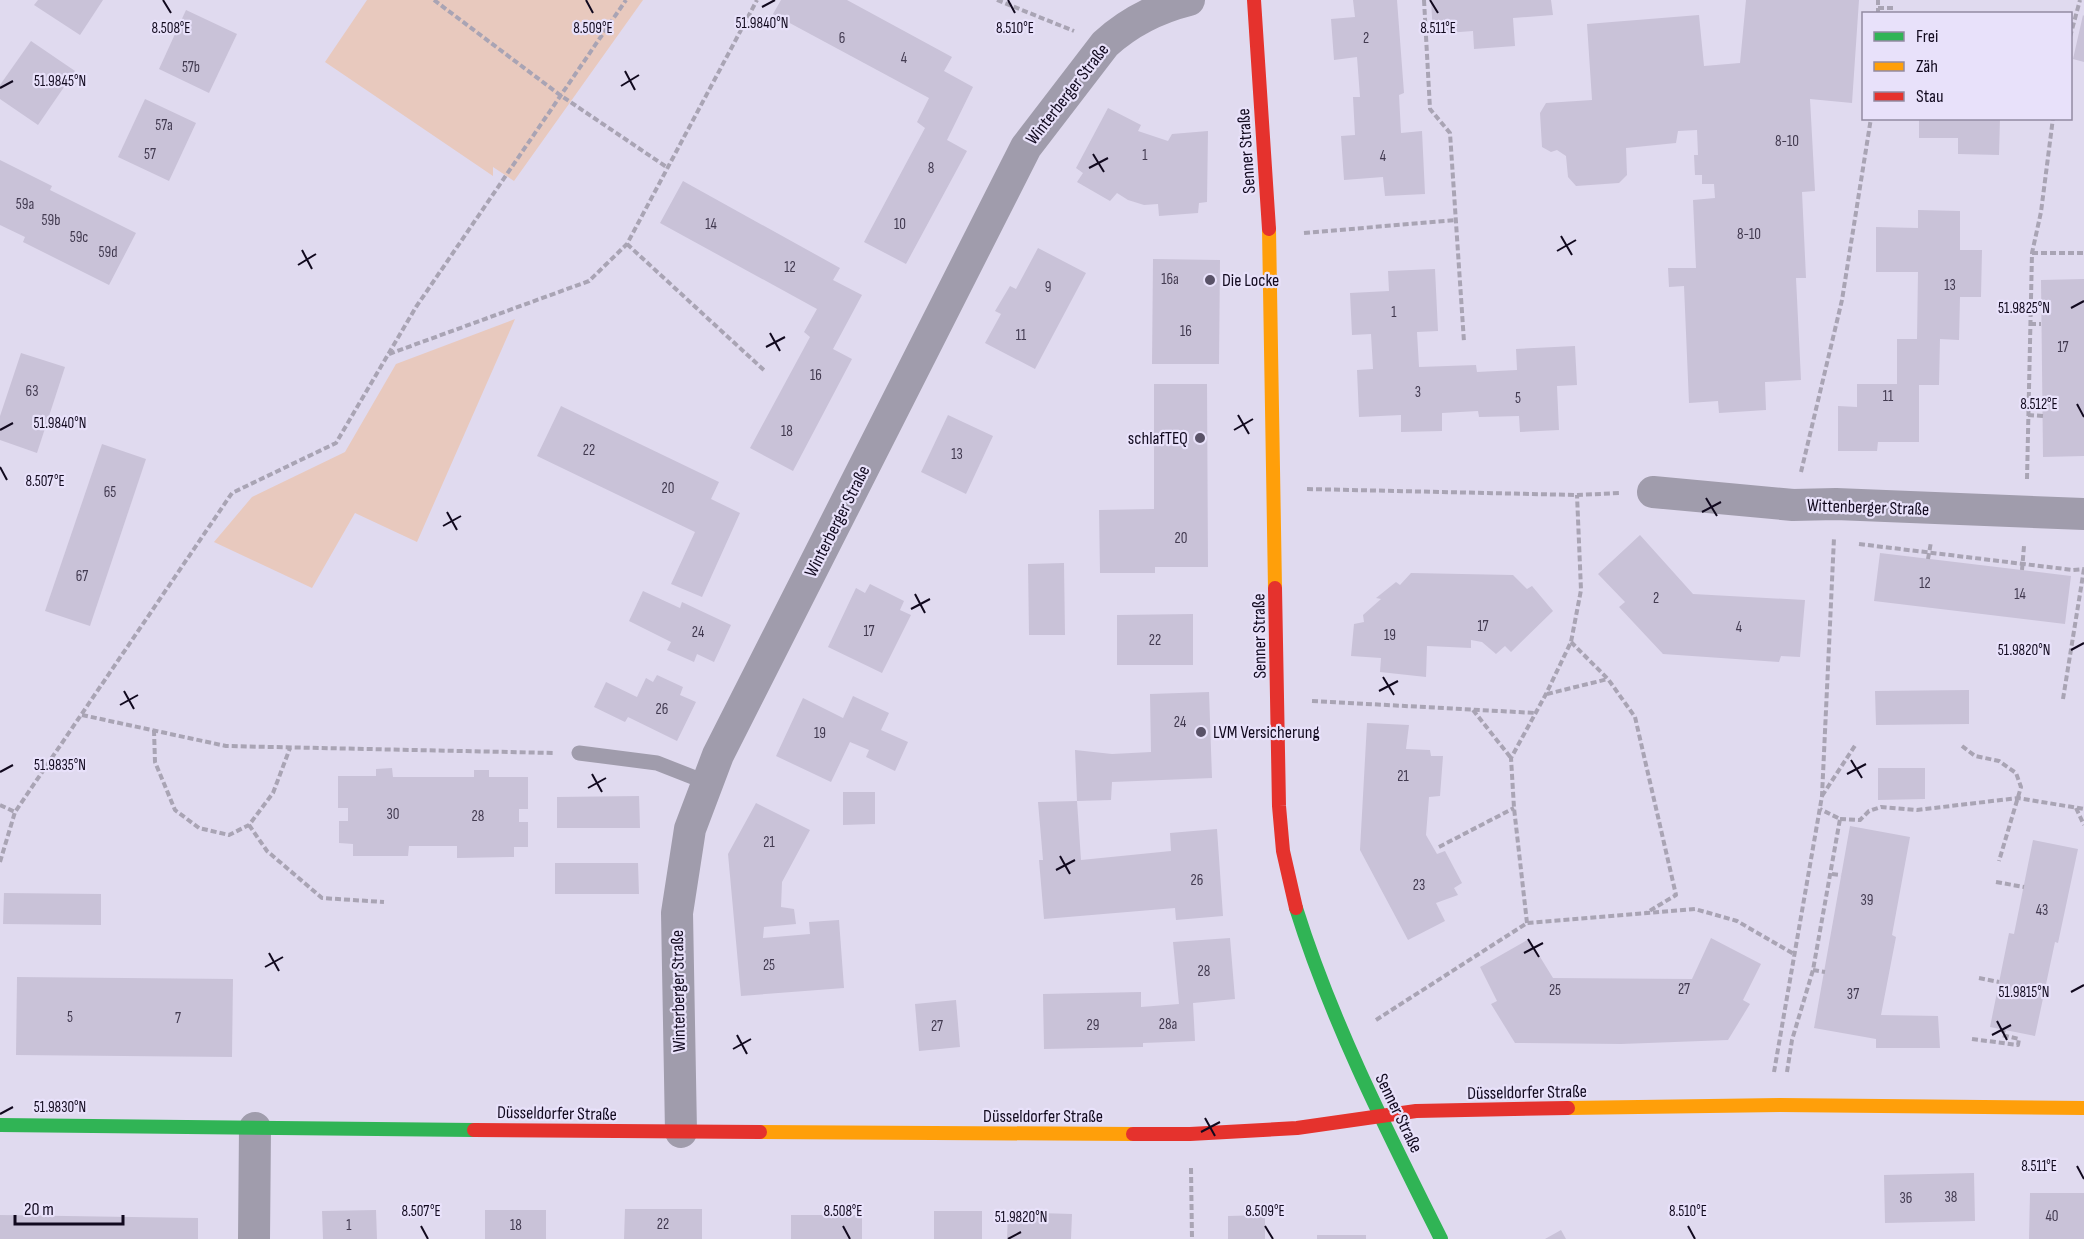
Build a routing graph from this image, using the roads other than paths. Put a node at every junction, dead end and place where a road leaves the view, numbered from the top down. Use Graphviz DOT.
graph roads {
  1 [pos="1189,0"];
  2 [pos="1254,0"];
  3 [pos="1653,492"];
  4 [pos="2084,514"];
  5 [pos="579,753"];
  6 [pos="708,783"];
  7 [pos="2084,1108"];
  8 [pos="1379,1115"];
  9 [pos="0,1125"];
  10 [pos="255,1128"];
  11 [pos="681,1132"];
  12 [pos="254,1239"];
  13 [pos="1441,1239"];
  1 -- 6 [label="street, Winterberger Straße"];
  2 -- 8 [label="street, Senner Straße"];
  3 -- 4 [label="street, Wittenberger Straße"];
  5 -- 6 [label="lane"];
  6 -- 11 [label="street, Winterberger Straße"];
  7 -- 8 [label="street, Düsseldorfer Straße"];
  8 -- 11 [label="street, Düsseldorfer Straße"];
  8 -- 13 [label="street, Senner Straße"];
  9 -- 10 [label="street, Düsseldorfer Straße"];
  10 -- 11 [label="street, Düsseldorfer Straße"];
  10 -- 12 [label="street"];
}
